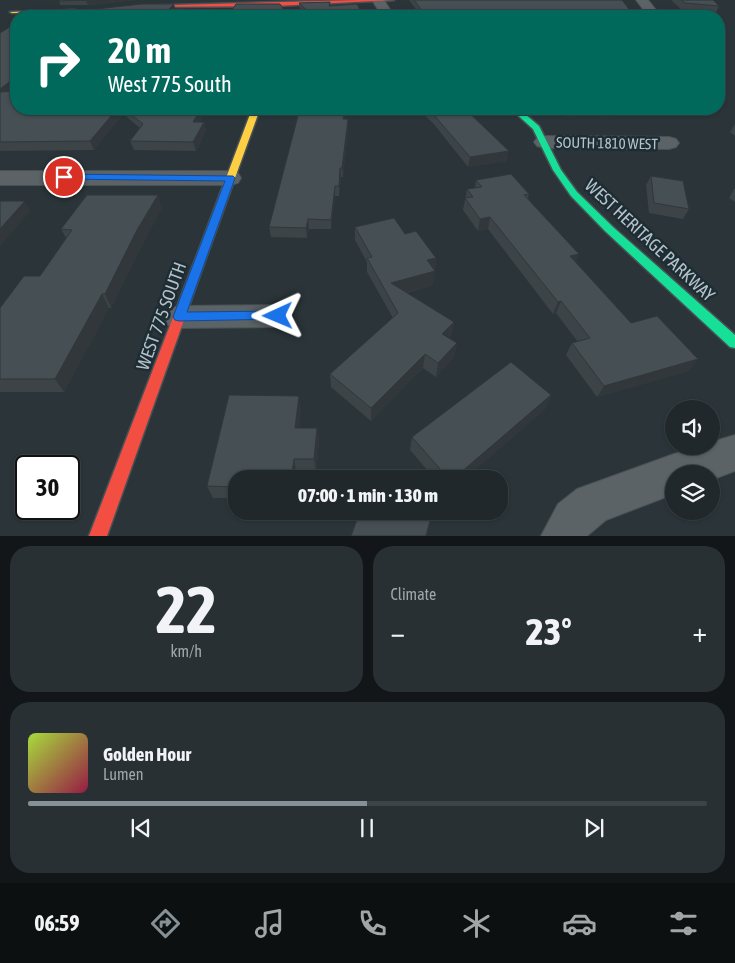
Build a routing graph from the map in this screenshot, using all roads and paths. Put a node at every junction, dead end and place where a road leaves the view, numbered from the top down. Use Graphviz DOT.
graph roads {
  1 [pos="32,0"];
  2 [pos="378,0"];
  3 [pos="392,0"];
  4 [pos="642,0"];
  5 [pos="216,3"];
  6 [pos="125,7"];
  7 [pos="15,10"];
  8 [pos="650,10"];
  9 [pos="254,115"];
  10 [pos="522,115"];
  11 [pos="544,142"];
  12 [pos="669,143"];
  13 [pos="0,178"];
  14 [pos="230,178"];
  15 [pos="278,316"];
  16 [pos="179,317"];
  17 [pos="735,343"];
  18 [pos="735,453"];
  19 [pos="701,465"];
  20 [pos="665,478"];
  21 [pos="98,536"];
  22 [pos="562,536"];
  1 -- 7 [label="street"];
  2 -- 3 [label="street"];
  2 -- 5 [label="street"];
  4 -- 8 [label="street"];
  5 -- 6 [label="street"];
  9 -- 14 [label="street, WEST 775 SOUTH"];
  10 -- 11 [label="street, WEST HERITAGE PARKWAY"];
  11 -- 12 [label="street, SOUTH 1810 WEST"];
  11 -- 17 [label="street, WEST HERITAGE PARKWAY"];
  13 -- 14 [label="street"];
  14 -- 16 [label="street, WEST 775 SOUTH"];
  15 -- 16 [label="street"];
  16 -- 21 [label="street, WEST 775 SOUTH"];
  18 -- 19 [label="street"];
  20 -- 22 [label="street"];
}
